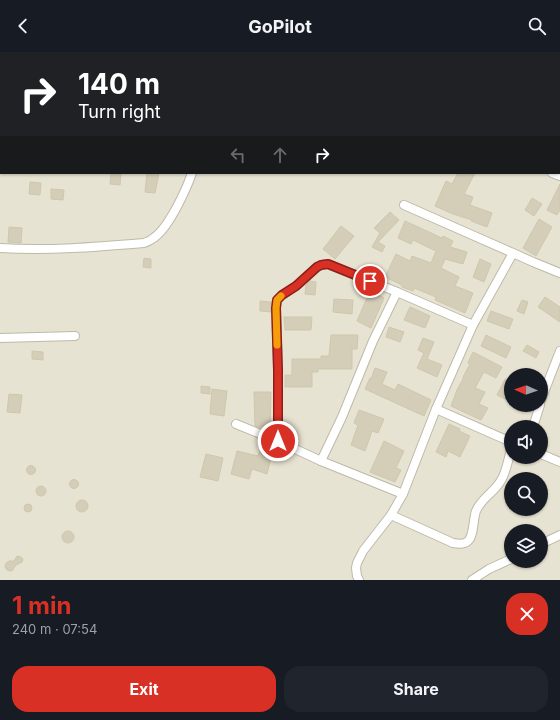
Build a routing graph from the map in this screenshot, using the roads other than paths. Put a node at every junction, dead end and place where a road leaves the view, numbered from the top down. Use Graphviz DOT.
graph roads {
  1 [pos="58,52"];
  2 [pos="61,52"];
  3 [pos="192,174"];
  4 [pos="404,205"];
  5 [pos="0,248"];
  6 [pos="513,252"];
  7 [pos="560,273"];
  8 [pos="398,292"];
  9 [pos="473,325"];
  10 [pos="75,336"];
  11 [pos="0,338"];
  12 [pos="560,351"];
  13 [pos="548,382"];
  14 [pos="436,409"];
  15 [pos="236,424"];
  16 [pos="504,439"];
  17 [pos="278,441"];
  18 [pos="548,457"];
  19 [pos="321,461"];
  20 [pos="560,462"];
  21 [pos="507,464"];
  22 [pos="403,494"];
  23 [pos="391,515"];
  24 [pos="560,535"];
  25 [pos="548,541"];
  26 [pos="504,562"];
  27 [pos="356,579"];
  28 [pos="472,580"];
  1 -- 2 [label="street"];
  3 -- 5 [label="street"];
  4 -- 6 [label="street"];
  6 -- 7 [label="street"];
  6 -- 9 [label="street"];
  8 -- 9 [label="street"];
  8 -- 17 [label="street"];
  8 -- 19 [label="street"];
  9 -- 14 [label="street"];
  10 -- 11 [label="street"];
  12 -- 13 [label="street"];
  14 -- 16 [label="street"];
  14 -- 22 [label="street"];
  15 -- 17 [label="street"];
  17 -- 19 [label="street"];
  18 -- 20 [label="street"];
  19 -- 22 [label="street"];
  21 -- 23 [label="street"];
  22 -- 23 [label="street"];
  23 -- 27 [label="street"];
  24 -- 25 [label="street"];
  26 -- 28 [label="street"];
}
